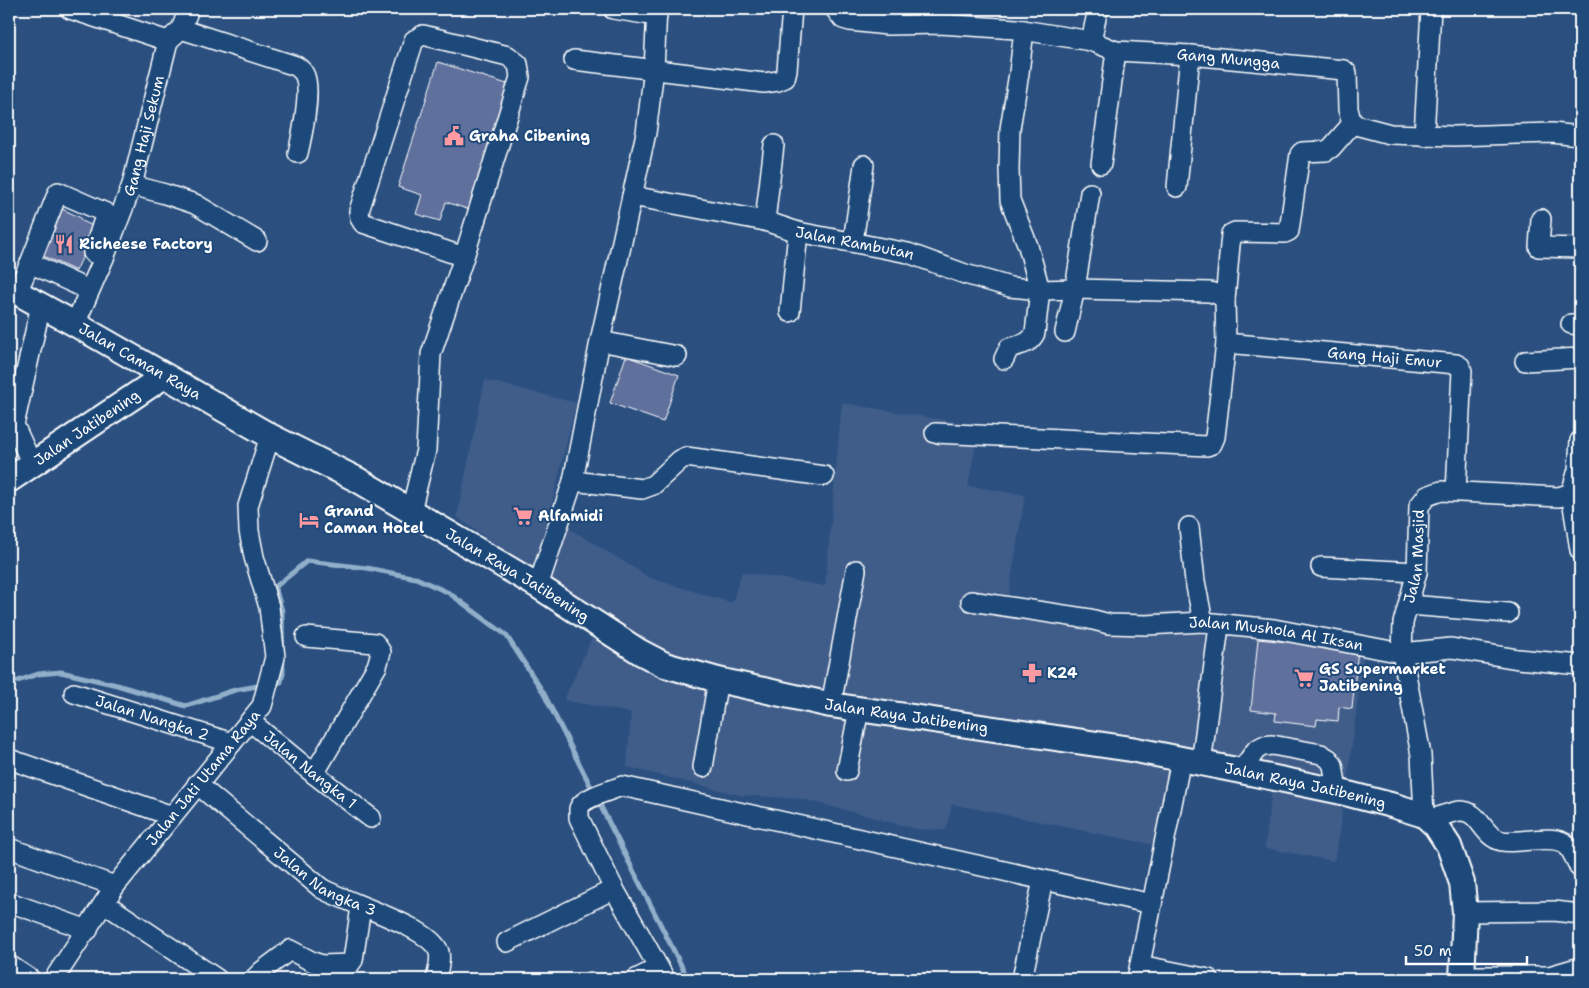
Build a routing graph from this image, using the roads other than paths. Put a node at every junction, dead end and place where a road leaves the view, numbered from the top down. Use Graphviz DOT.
graph roads {
  1 [pos="70,9"];
  2 [pos="189,9"];
  3 [pos="613,9"];
  4 [pos="792,9"];
  5 [pos="835,9"];
  6 [pos="1098,9"];
  7 [pos="1431,9"];
  8 [pos="657,12"];
  9 [pos="1024,30"];
  10 [pos="174,35"];
  11 [pos="1091,41"];
  12 [pos="1116,51"];
  13 [pos="1190,55"];
  14 [pos="574,60"];
  15 [pos="654,69"];
  16 [pos="1352,124"];
  17 [pos="1424,136"];
  18 [pos="1580,136"];
  19 [pos="774,144"];
  20 [pos="298,153"];
  21 [pos="1101,164"];
  22 [pos="864,165"];
  23 [pos="132,185"];
  24 [pos="1177,187"];
  25 [pos="1090,192"];
  26 [pos="632,196"];
  27 [pos="1541,219"];
  28 [pos="765,221"];
  29 [pos="798,232"];
  30 [pos="257,240"];
  31 [pos="854,242"];
  32 [pos="1580,248"];
  33 [pos="464,257"];
  34 [pos="30,263"];
  35 [pos="82,288"];
  36 [pos="1075,289"];
  37 [pos="13,290"];
  38 [pos="1040,290"];
  39 [pos="1226,300"];
  40 [pos="42,305"];
  41 [pos="790,312"];
  42 [pos="71,321"];
  43 [pos="1065,332"];
  44 [pos="600,341"];
  45 [pos="1226,343"];
  46 [pos="677,356"];
  47 [pos="1580,358"];
  48 [pos="1004,359"];
  49 [pos="1526,361"];
  50 [pos="164,376"];
  51 [pos="935,433"];
  52 [pos="270,436"];
  53 [pos="1580,442"];
  54 [pos="32,464"];
  55 [pos="824,476"];
  56 [pos="9,480"];
  57 [pos="573,481"];
  58 [pos="1456,491"];
  59 [pos="1571,493"];
  60 [pos="412,511"];
  61 [pos="1189,527"];
  62 [pos="1580,550"];
  63 [pos="1320,567"];
  64 [pos="856,570"];
  65 [pos="1417,572"];
  66 [pos="538,586"];
  67 [pos="971,602"];
  68 [pos="1409,604"];
  69 [pos="1508,614"];
  70 [pos="1203,622"];
  71 [pos="1218,634"];
  72 [pos="306,637"];
  73 [pos="1402,653"];
  74 [pos="1580,665"];
  75 [pos="718,680"];
  76 [pos="74,693"];
  77 [pos="831,705"];
  78 [pos="859,709"];
  79 [pos="251,722"];
  80 [pos="232,743"];
  81 [pos="9,759"];
  82 [pos="1191,761"];
  83 [pos="704,767"];
  84 [pos="847,771"];
  85 [pos="1241,771"];
  86 [pos="314,774"];
  87 [pos="197,784"];
  88 [pos="1338,791"];
  89 [pos="172,816"];
  90 [pos="371,818"];
  91 [pos="1427,818"];
  92 [pos="9,848"];
  93 [pos="1580,868"];
  94 [pos="1043,880"];
  95 [pos="115,886"];
  96 [pos="614,889"];
  97 [pos="9,902"];
  98 [pos="104,903"];
  99 [pos="1152,904"];
  100 [pos="361,907"];
  101 [pos="1465,912"];
  102 [pos="1580,914"];
  103 [pos="88,930"];
  104 [pos="507,942"];
  105 [pos="9,965"];
  106 [pos="1580,967"];
  107 [pos="1138,972"];
  108 [pos="661,974"];
  109 [pos="1463,978"];
  110 [pos="30,979"];
  111 [pos="54,979"];
  112 [pos="217,979"];
  113 [pos="254,979"];
  114 [pos="436,979"];
  115 [pos="636,979"];
  116 [pos="1022,979"];
  117 [pos="1209,979"];
  1 -- 10 [label="street"];
  2 -- 10 [label="street, Gang Haji Sekum"];
  3 -- 8 [label="street"];
  4 -- 15 [label="street"];
  5 -- 9 [label="street, Gang Mungga"];
  6 -- 11 [label="street"];
  7 -- 17 [label="street"];
  8 -- 15 [label="street"];
  9 -- 11 [label="street, Gang Mungga"];
  9 -- 38 [label="street"];
  10 -- 20 [label="street"];
  10 -- 23 [label="street, Gang Haji Sekum"];
  11 -- 12 [label="street, Gang Mungga"];
  12 -- 13 [label="street, Gang Mungga"];
  12 -- 21 [label="street"];
  13 -- 16 [label="street, Gang Mungga"];
  13 -- 24 [label="street"];
  14 -- 15 [label="street"];
  15 -- 26 [label="street"];
  16 -- 17 [label="street"];
  16 -- 39 [label="street"];
  17 -- 18 [label="street"];
  19 -- 28 [label="street"];
  22 -- 31 [label="street"];
  23 -- 30 [label="street"];
  23 -- 42 [label="street, Gang Haji Sekum"];
  25 -- 36 [label="street"];
  26 -- 28 [label="street, Jalan Rambutan"];
  26 -- 44 [label="street"];
  27 -- 32 [label="street"];
  28 -- 29 [label="street, Jalan Rambutan"];
  29 -- 31 [label="street, Jalan Rambutan"];
  29 -- 41 [label="street"];
  31 -- 38 [label="street, Jalan Rambutan"];
  33 -- 33 [label="street"];
  33 -- 60 [label="street"];
  34 -- 35 [label="street"];
  34 -- 35 [label="street"];
  34 -- 37 [label="street"];
  35 -- 42 [label="street"];
  36 -- 38 [label="street, Jalan Rambutan"];
  36 -- 39 [label="street, Jalan Rambutan"];
  36 -- 43 [label="street"];
  37 -- 40 [label="main road, Jalan Caman Raya"];
  38 -- 48 [label="street"];
  39 -- 45 [label="street"];
  40 -- 42 [label="main road, Jalan Caman Raya"];
  40 -- 54 [label="street"];
  42 -- 50 [label="main road, Jalan Caman Raya"];
  44 -- 46 [label="street"];
  44 -- 57 [label="street"];
  45 -- 51 [label="street"];
  45 -- 58 [label="street, Gang Haji Emur"];
  47 -- 49 [label="street"];
  50 -- 52 [label="main road, Jalan Caman Raya"];
  50 -- 54 [label="main road, Jalan Jatibening"];
  52 -- 60 [label="main road, Jalan Raya Jatibening"];
  52 -- 79 [label="street, Jalan Jati Utama Raya"];
  53 -- 59 [label="street"];
  54 -- 56 [label="main road, Jalan Jatibening"];
  55 -- 57 [label="street"];
  57 -- 66 [label="street"];
  58 -- 59 [label="street, Jalan Masjid"];
  58 -- 65 [label="street, Jalan Masjid"];
  59 -- 62 [label="street"];
  60 -- 66 [label="main road, Jalan Raya Jatibening"];
  61 -- 70 [label="street"];
  63 -- 65 [label="street"];
  64 -- 77 [label="street"];
  65 -- 68 [label="street, Jalan Masjid"];
  66 -- 75 [label="main road, Jalan Raya Jatibening"];
  67 -- 70 [label="street, Jalan Mushola Al Iksan"];
  68 -- 69 [label="street"];
  68 -- 73 [label="street, Jalan Masjid"];
  70 -- 73 [label="street, Jalan Mushola Al Iksan"];
  71 -- 82 [label="street"];
  72 -- 86 [label="street"];
  73 -- 74 [label="street, Jalan Mushola Al Iksan"];
  73 -- 91 [label="street, Jalan Masjid"];
  75 -- 77 [label="main road, Jalan Raya Jatibening"];
  75 -- 83 [label="street"];
  76 -- 80 [label="street, Jalan Nangka 2"];
  77 -- 78 [label="main road, Jalan Raya Jatibening"];
  78 -- 82 [label="main road, Jalan Raya Jatibening"];
  78 -- 84 [label="street"];
  79 -- 80 [label="street, Jalan Jati Utama Raya"];
  79 -- 86 [label="street, Jalan Nangka 1"];
  80 -- 87 [label="street, Jalan Jati Utama Raya"];
  81 -- 89 [label="street"];
  82 -- 85 [label="main road, Jalan Raya Jatibening"];
  82 -- 99 [label="street"];
  85 -- 88 [label="main road, Jalan Raya Jatibening"];
  85 -- 88 [label="street"];
  86 -- 90 [label="street, Jalan Nangka 1"];
  87 -- 89 [label="street, Jalan Jati Utama Raya"];
  87 -- 100 [label="street, Jalan Nangka 3"];
  88 -- 91 [label="main road, Jalan Raya Jatibening"];
  89 -- 95 [label="street, Jalan Jati Utama Raya"];
  91 -- 93 [label="street"];
  91 -- 101 [label="main road"];
  92 -- 95 [label="street"];
  94 -- 96 [label="street"];
  94 -- 99 [label="street"];
  94 -- 116 [label="street"];
  95 -- 98 [label="street, Jalan Jati Utama Raya"];
  96 -- 104 [label="street"];
  96 -- 108 [label="street"];
  97 -- 103 [label="street"];
  98 -- 103 [label="street, Jalan Jati Utama Raya"];
  98 -- 112 [label="street"];
  99 -- 107 [label="street"];
  100 -- 113 [label="street"];
  100 -- 114 [label="street, Jalan Nangka 3"];
  101 -- 102 [label="street"];
  101 -- 109 [label="main road"];
  103 -- 111 [label="street, Jalan Jati Utama Raya"];
  105 -- 110 [label="street"];
  106 -- 109 [label="street"];
  107 -- 117 [label="street"];
  108 -- 115 [label="street"];
}
